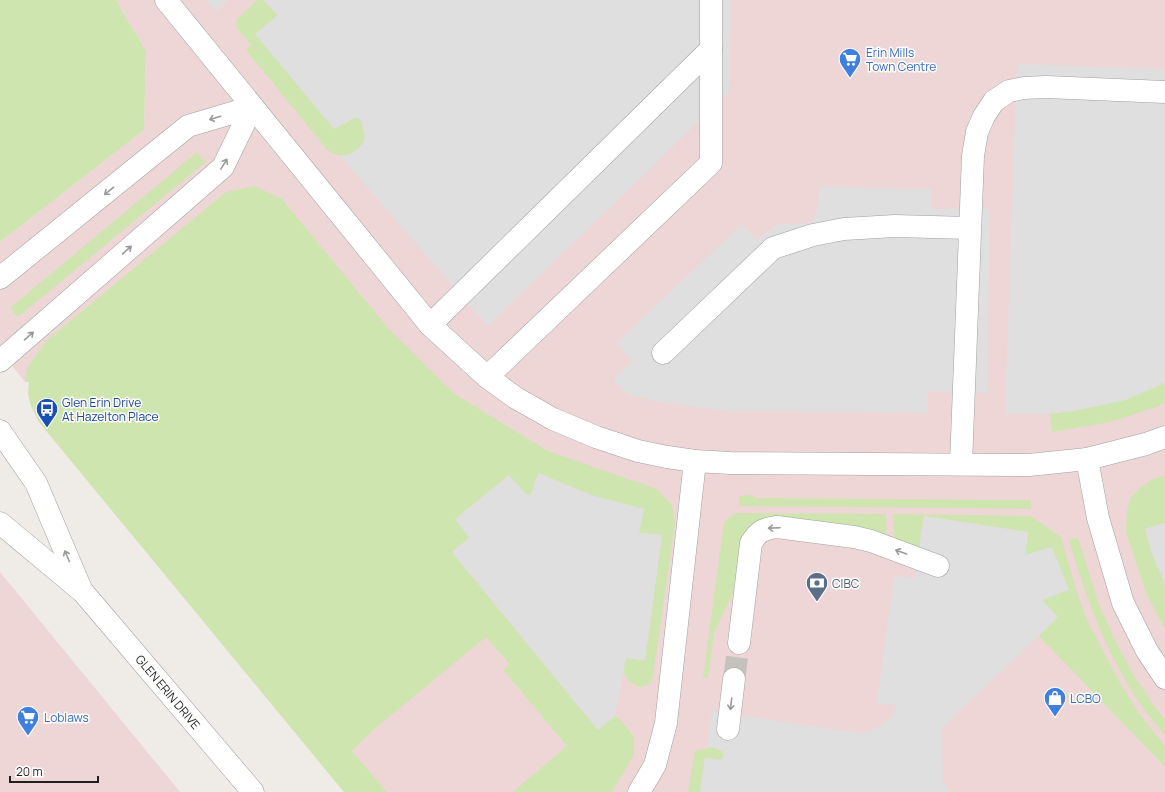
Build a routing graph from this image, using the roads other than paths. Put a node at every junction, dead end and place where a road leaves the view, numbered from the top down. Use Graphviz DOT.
graph roads {
  1 [pos="166,0"];
  2 [pos="711,0"];
  3 [pos="711,49"];
  4 [pos="1165,92"];
  5 [pos="252,107"];
  6 [pos="970,228"];
  7 [pos="0,278"];
  8 [pos="430,325"];
  9 [pos="662,353"];
  10 [pos="0,361"];
  11 [pos="487,377"];
  12 [pos="0,431"];
  13 [pos="1165,437"];
  14 [pos="1087,459"];
  15 [pos="694,461"];
  16 [pos="961,464"];
  17 [pos="0,524"];
  18 [pos="938,566"];
  19 [pos="83,592"];
  20 [pos="739,643"];
  21 [pos="1165,678"];
  22 [pos="734,679"];
  23 [pos="728,729"];
  24 [pos="252,792"];
  25 [pos="640,792"];
  1 -- 5 [label="street"];
  2 -- 3 [label="street"];
  3 -- 8 [label="street"];
  3 -- 11 [label="street"];
  4 -- 6 [label="street"];
  5 -- 7 [label="street, one-way"];
  5 -- 8 [label="street"];
  10 -- 5 [label="street, one-way"];
  6 -- 9 [label="street"];
  6 -- 16 [label="street"];
  8 -- 11 [label="street"];
  11 -- 15 [label="street"];
  19 -- 12 [label="street, GLEN ERIN DRIVE, one-way"];
  13 -- 14 [label="street"];
  14 -- 16 [label="street"];
  14 -- 21 [label="street"];
  15 -- 16 [label="street"];
  15 -- 25 [label="street"];
  17 -- 19 [label="street, GLEN ERIN DRIVE"];
  18 -- 20 [label="street, one-way"];
  19 -- 24 [label="street, GLEN ERIN DRIVE"];
  22 -- 23 [label="street, one-way"];
}
